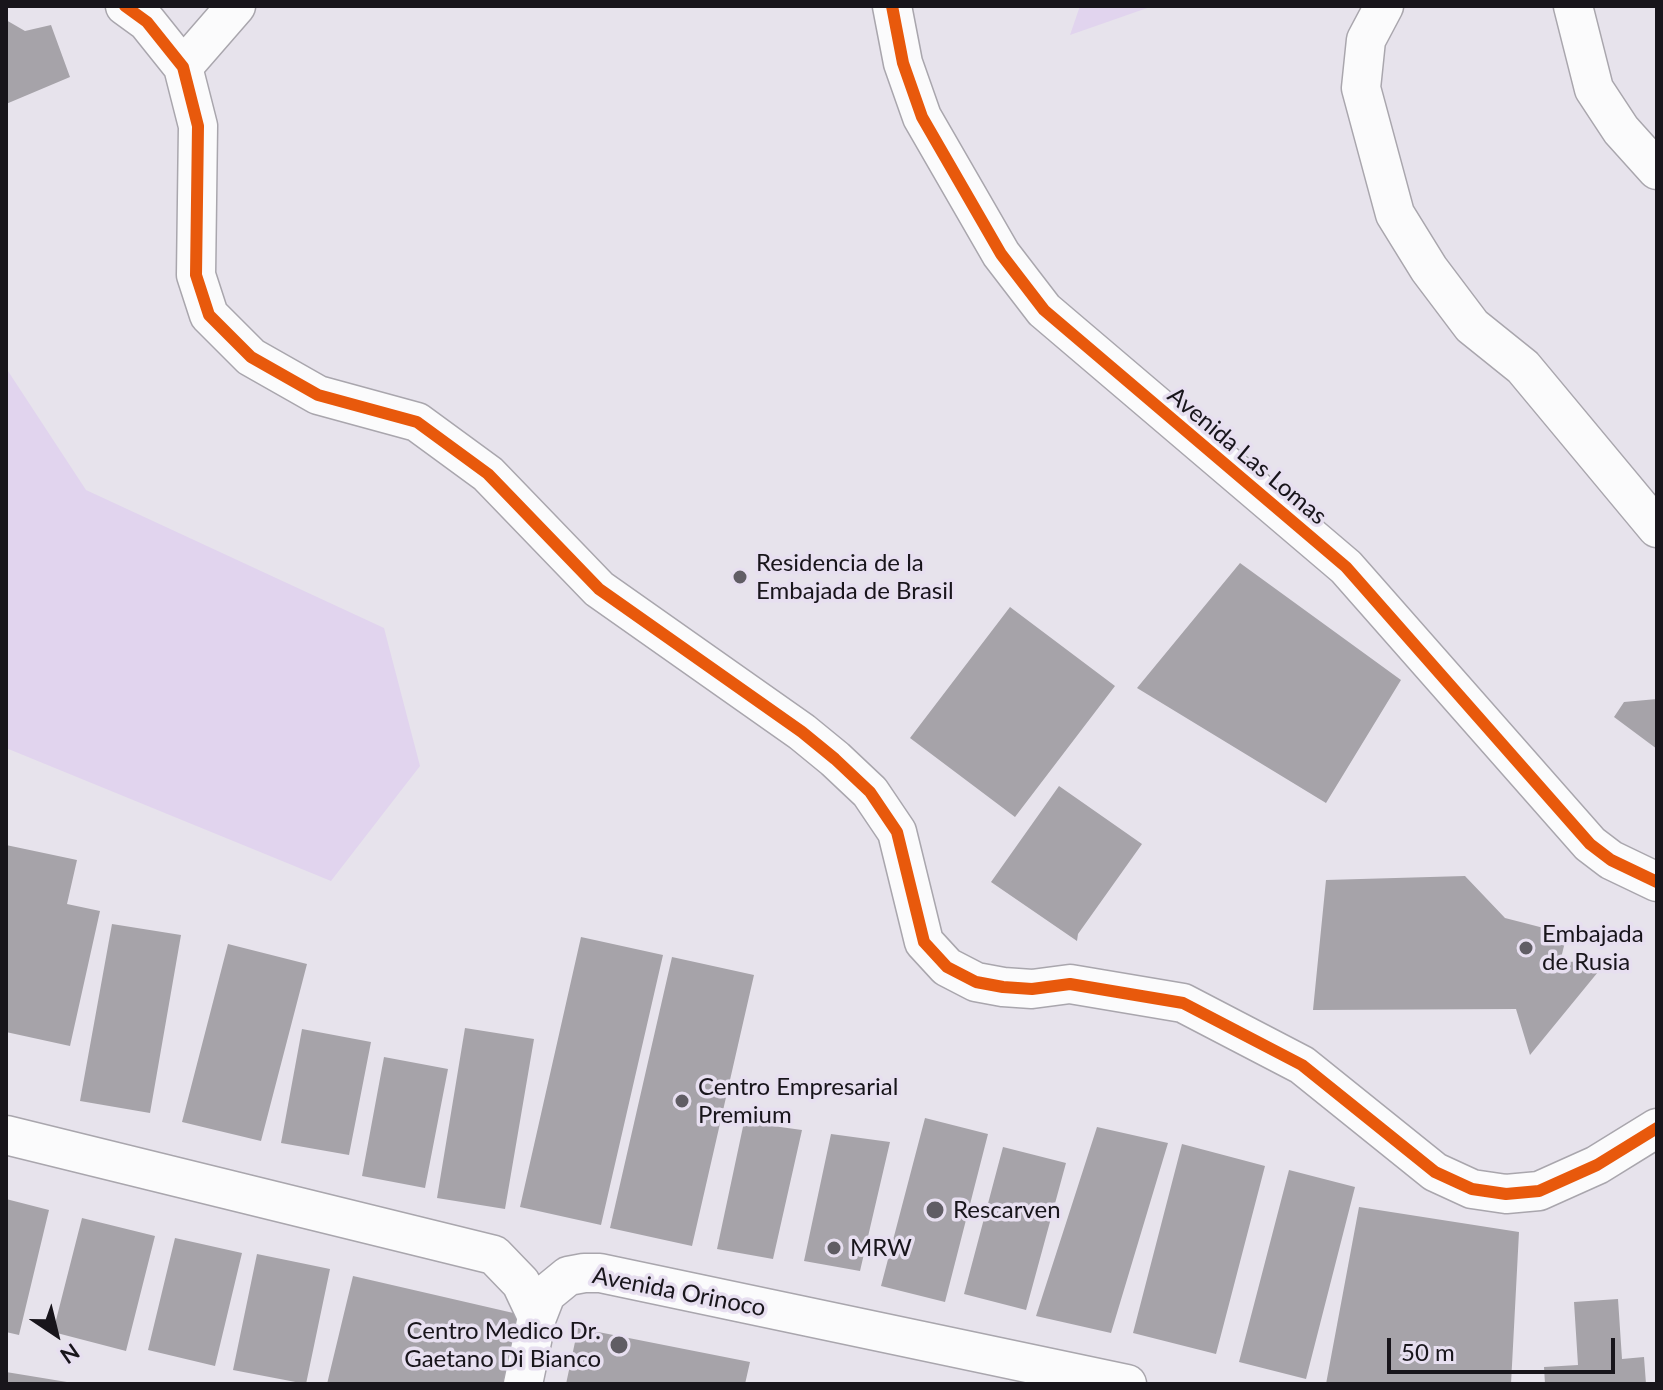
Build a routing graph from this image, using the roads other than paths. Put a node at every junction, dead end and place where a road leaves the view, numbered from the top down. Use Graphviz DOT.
graph roads {
  1 [pos="125,6"];
  2 [pos="236,6"];
  3 [pos="892,6"];
  4 [pos="1384,6"];
  5 [pos="1573,6"];
  6 [pos="183,67"];
  7 [pos="1657,170"];
  8 [pos="1657,528"];
  9 [pos="1657,882"];
  10 [pos="1657,1128"];
  11 [pos="6,1135"];
  12 [pos="537,1317"];
  13 [pos="523,1384"];
  14 [pos="1127,1384"];
  1 -- 6 [label="street"];
  2 -- 6 [label="street"];
  3 -- 9 [label="street, Avenida Las Lomas"];
  4 -- 8 [label="street"];
  5 -- 7 [label="street"];
  6 -- 10 [label="street"];
  11 -- 12 [label="street"];
  12 -- 13 [label="street, Avenida Orinoco"];
  12 -- 14 [label="street, Avenida Orinoco"];
}
